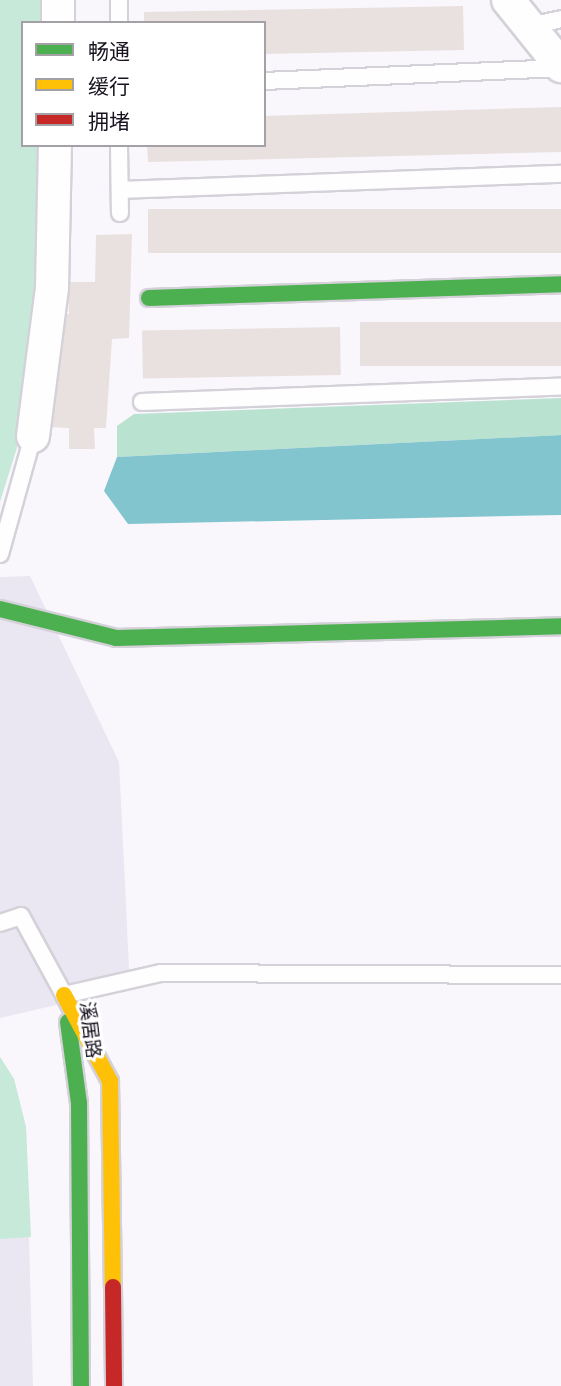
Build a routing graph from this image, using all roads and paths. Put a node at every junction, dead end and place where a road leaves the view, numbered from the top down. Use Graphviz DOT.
graph roads {
  1 [pos="58,0"];
  2 [pos="119,0"];
  3 [pos="508,0"];
  4 [pos="561,19"];
  5 [pos="58,21"];
  6 [pos="119,21"];
  7 [pos="529,26"];
  8 [pos="561,67"];
  9 [pos="266,81"];
  10 [pos="55,147"];
  11 [pos="120,147"];
  12 [pos="561,174"];
  13 [pos="120,190"];
  14 [pos="120,213"];
  15 [pos="561,284"];
  16 [pos="149,298"];
  17 [pos="561,387"];
  18 [pos="142,402"];
  19 [pos="33,436"];
  20 [pos="0,554"];
  21 [pos="0,609"];
  22 [pos="561,626"];
  23 [pos="0,922"];
  24 [pos="561,975"];
  25 [pos="64,995"];
  26 [pos="81,1386"];
  27 [pos="114,1386"];
  1 -- 5 [label="street"];
  2 -- 6 [label="lane"];
  3 -- 7 [label="street"];
  4 -- 7 [label="lane"];
  7 -- 8 [label="street"];
  8 -- 9 [label="lane"];
  10 -- 19 [label="street"];
  11 -- 13 [label="lane"];
  12 -- 13 [label="lane"];
  13 -- 14 [label="lane"];
  15 -- 16 [label="street"];
  17 -- 18 [label="lane"];
  19 -- 20 [label="lane"];
  21 -- 22 [label="street"];
  23 -- 25 [label="lane"];
  24 -- 25 [label="lane"];
  25 -- 26 [label="street, 溪居路"];
  25 -- 27 [label="street, 溪居路"];
}
